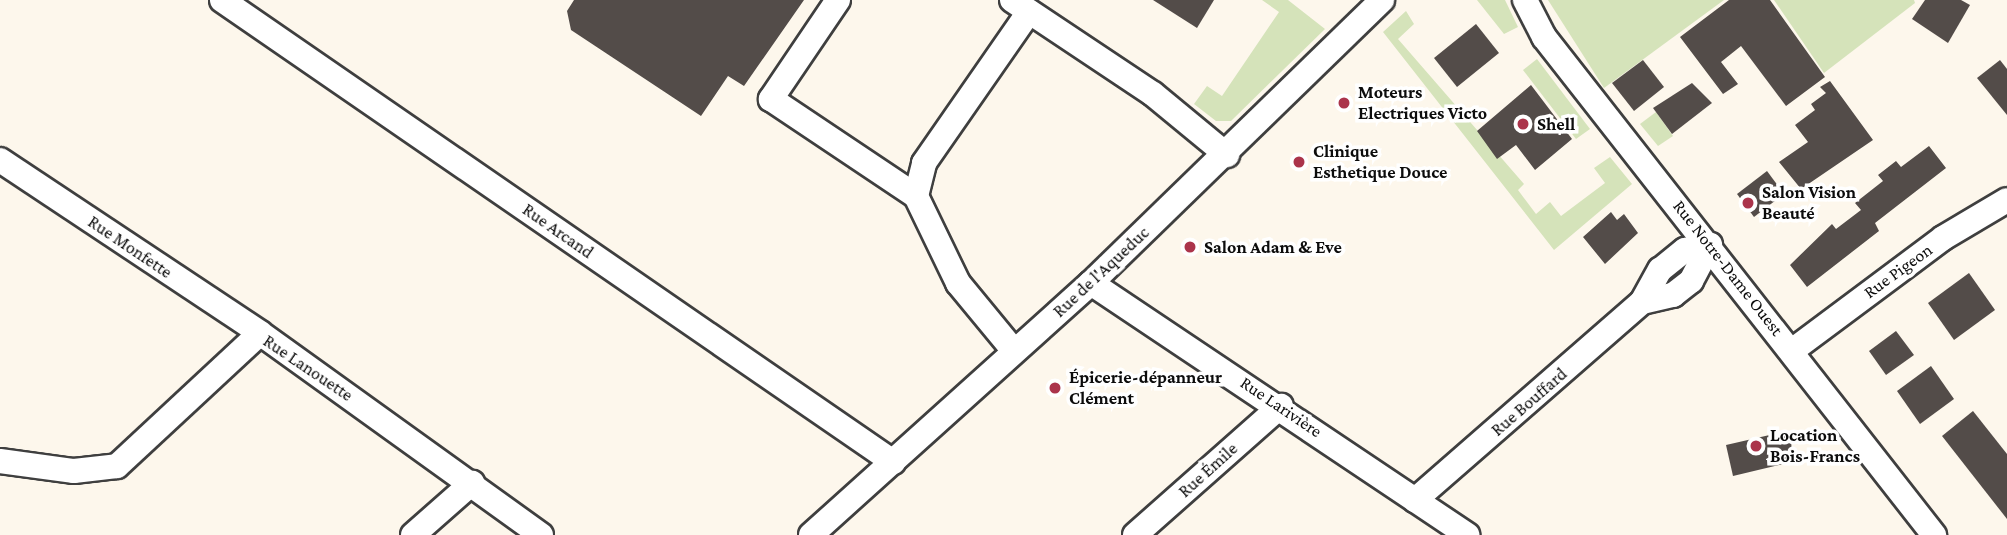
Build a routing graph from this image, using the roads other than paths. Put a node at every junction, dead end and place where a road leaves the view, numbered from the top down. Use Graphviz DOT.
graph roads {
  1 [pos="222,0"];
  2 [pos="838,0"];
  3 [pos="1382,0"];
  4 [pos="1524,0"];
  5 [pos="1021,6"];
  6 [pos="1227,155"];
  7 [pos="0,160"];
  8 [pos="916,196"];
  9 [pos="2007,200"];
  10 [pos="1710,244"];
  11 [pos="1091,283"];
  12 [pos="260,333"];
  13 [pos="1793,350"];
  14 [pos="1014,351"];
  15 [pos="1281,405"];
  16 [pos="0,461"];
  17 [pos="893,462"];
  18 [pos="472,483"];
  19 [pos="1415,500"];
  20 [pos="413,535"];
  21 [pos="541,535"];
  22 [pos="811,535"];
  23 [pos="1135,535"];
  24 [pos="1468,535"];
  25 [pos="1934,535"];
  1 -- 17 [label="street, Rue Arcand"];
  2 -- 8 [label="street"];
  3 -- 6 [label="street, Rue de l'Aqueduc"];
  4 -- 10 [label="street, Rue Notre-Dame Ouest"];
  5 -- 6 [label="street"];
  5 -- 8 [label="street"];
  6 -- 11 [label="street, Rue de l'Aqueduc"];
  7 -- 12 [label="street, Rue Monfette"];
  8 -- 14 [label="street"];
  9 -- 13 [label="street, Rue Pigeon"];
  10 -- 13 [label="street, Rue Notre-Dame Ouest"];
  10 -- 19 [label="street, Rue Bouffard"];
  11 -- 14 [label="street, Rue de l'Aqueduc"];
  11 -- 15 [label="street, Rue Larivière"];
  12 -- 16 [label="street, Rue Lanouette"];
  12 -- 18 [label="street, Rue Lanouette"];
  13 -- 25 [label="street, Rue Notre-Dame Ouest"];
  14 -- 17 [label="street, Rue de l'Aqueduc"];
  15 -- 19 [label="street, Rue Larivière"];
  15 -- 23 [label="street, Rue Émile"];
  17 -- 22 [label="street, Rue de l'Aqueduc"];
  18 -- 20 [label="street"];
  18 -- 21 [label="street, Rue Lanouette"];
  19 -- 24 [label="street, Rue Larivière"];
}
